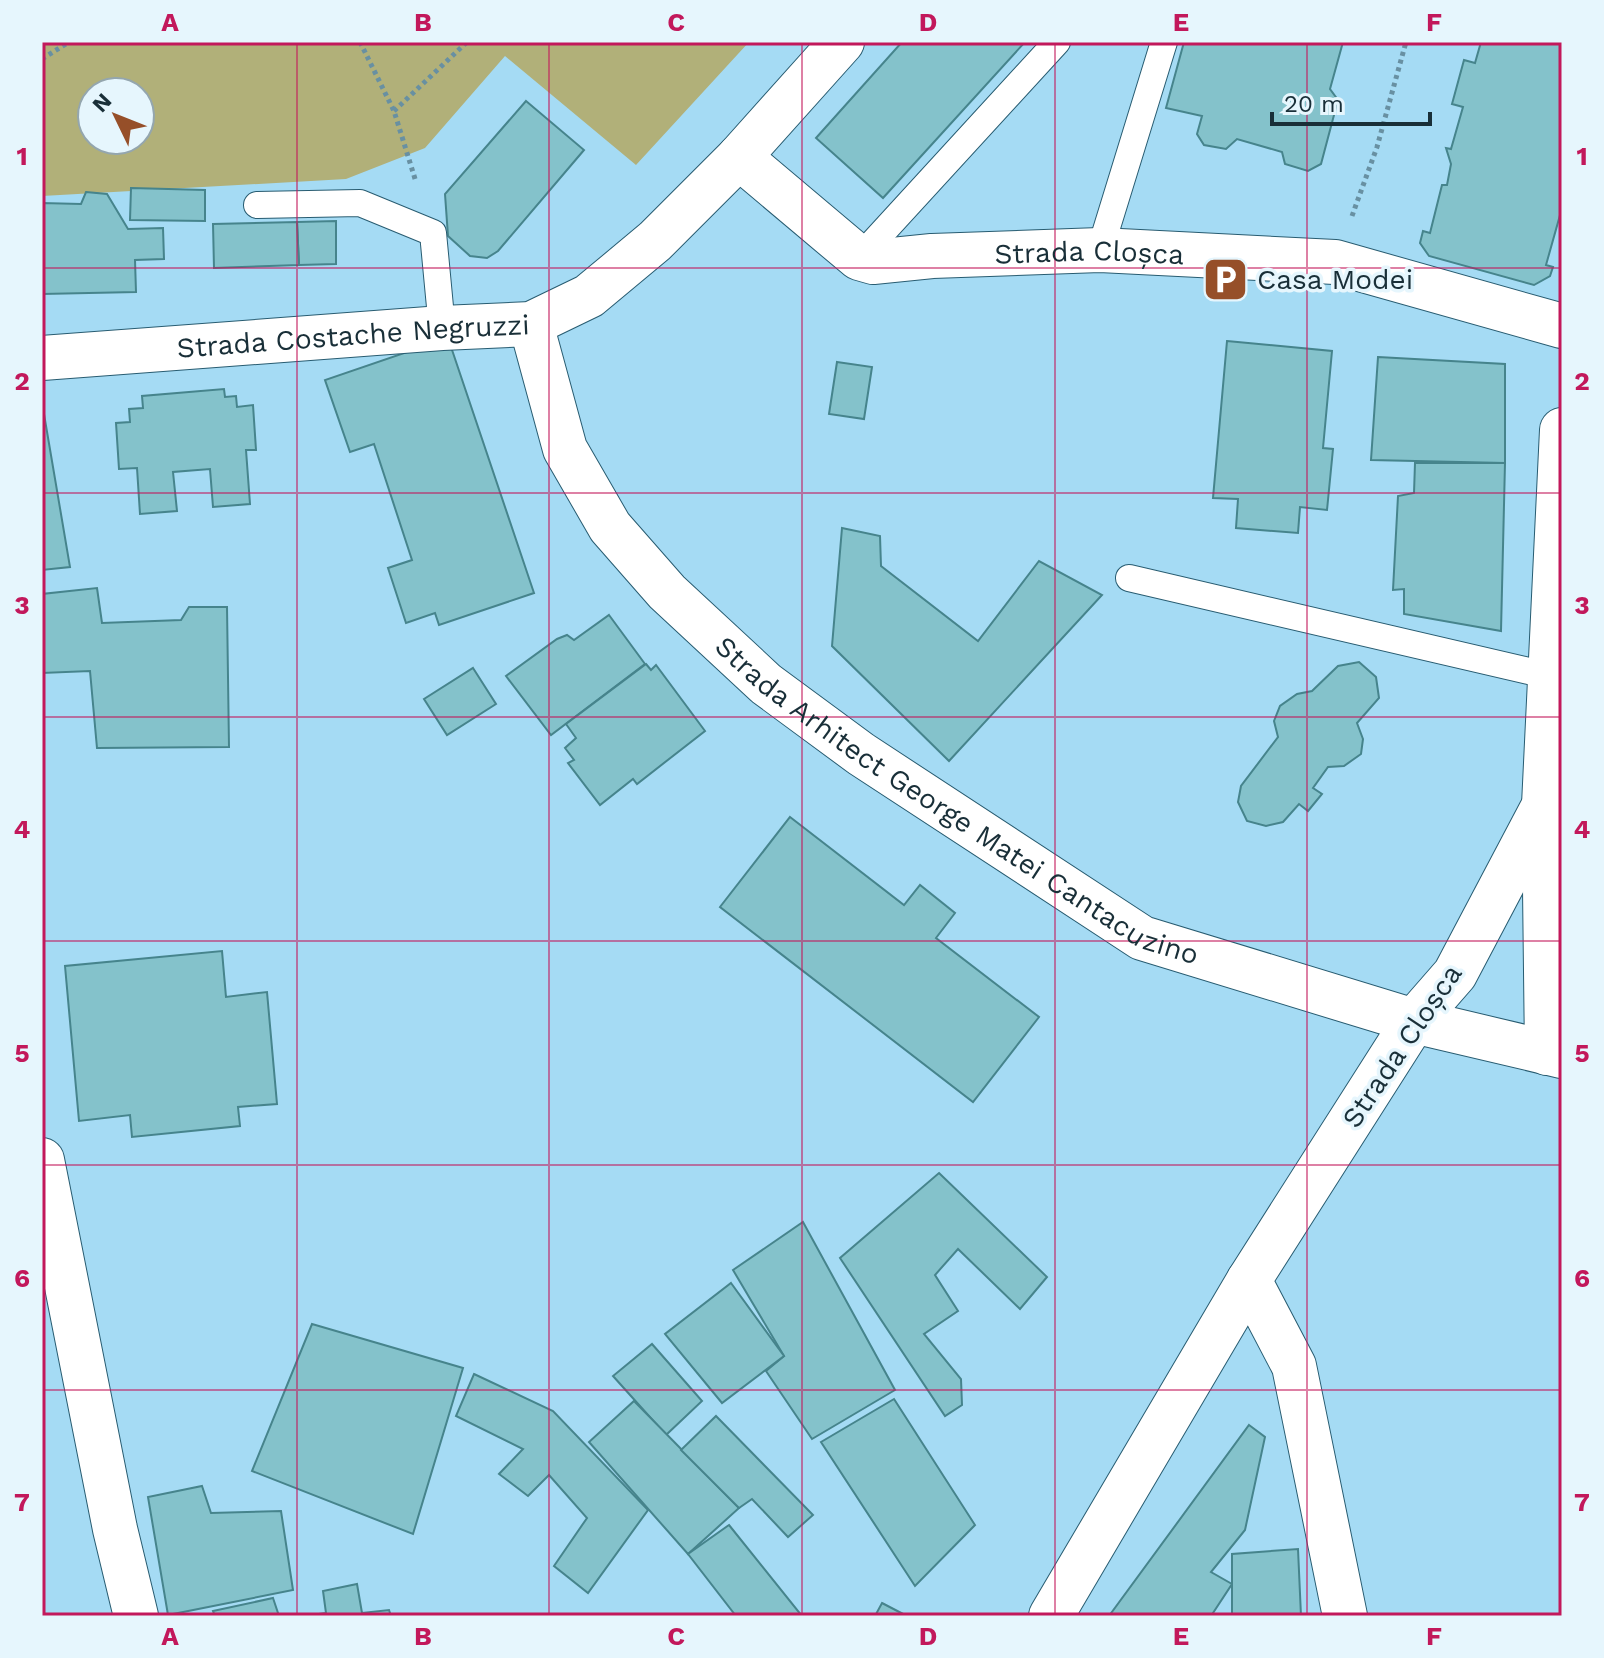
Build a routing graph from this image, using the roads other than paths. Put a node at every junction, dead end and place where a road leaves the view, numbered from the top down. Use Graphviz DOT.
graph roads {
  1 [pos="842,42"];
  2 [pos="1057,42"];
  3 [pos="1164,42"];
  4 [pos="739,157"];
  5 [pos="257,205"];
  6 [pos="1100,250"];
  7 [pos="859,258"];
  8 [pos="531,324"];
  9 [pos="1562,326"];
  10 [pos="442,328"];
  11 [pos="42,358"];
  12 [pos="1562,430"];
  13 [pos="1129,578"];
  14 [pos="1550,676"];
  15 [pos="1544,805"];
  16 [pos="1414,1021"];
  17 [pos="1554,1054"];
  18 [pos="42,1160"];
  19 [pos="1249,1280"];
  20 [pos="136,1616"];
  21 [pos="1051,1616"];
  22 [pos="1345,1616"];
  1 -- 4 [label="street, Strada Costache Negruzzi"];
  2 -- 7 [label="lane"];
  3 -- 6 [label="lane"];
  4 -- 7 [label="street"];
  4 -- 8 [label="street, Strada Costache Negruzzi"];
  5 -- 10 [label="lane"];
  6 -- 7 [label="street, Strada Cloșca"];
  6 -- 9 [label="street, Strada Cloșca"];
  8 -- 10 [label="street, Strada Costache Negruzzi"];
  8 -- 16 [label="street, Strada Arhitect George Matei Cantacuzino"];
  10 -- 11 [label="street, Strada Costache Negruzzi"];
  12 -- 14 [label="street, Strada Cloșca"];
  13 -- 14 [label="lane"];
  14 -- 15 [label="street, Strada Cloșca"];
  15 -- 16 [label="street, Strada Cloșca"];
  15 -- 17 [label="street, Strada Cloșca"];
  16 -- 17 [label="street, Strada Arhitect George Matei Cantacuzino"];
  16 -- 19 [label="street, Strada Cloșca"];
  18 -- 20 [label="street"];
  19 -- 21 [label="street, Strada Cloșca"];
  19 -- 22 [label="street"];
}
